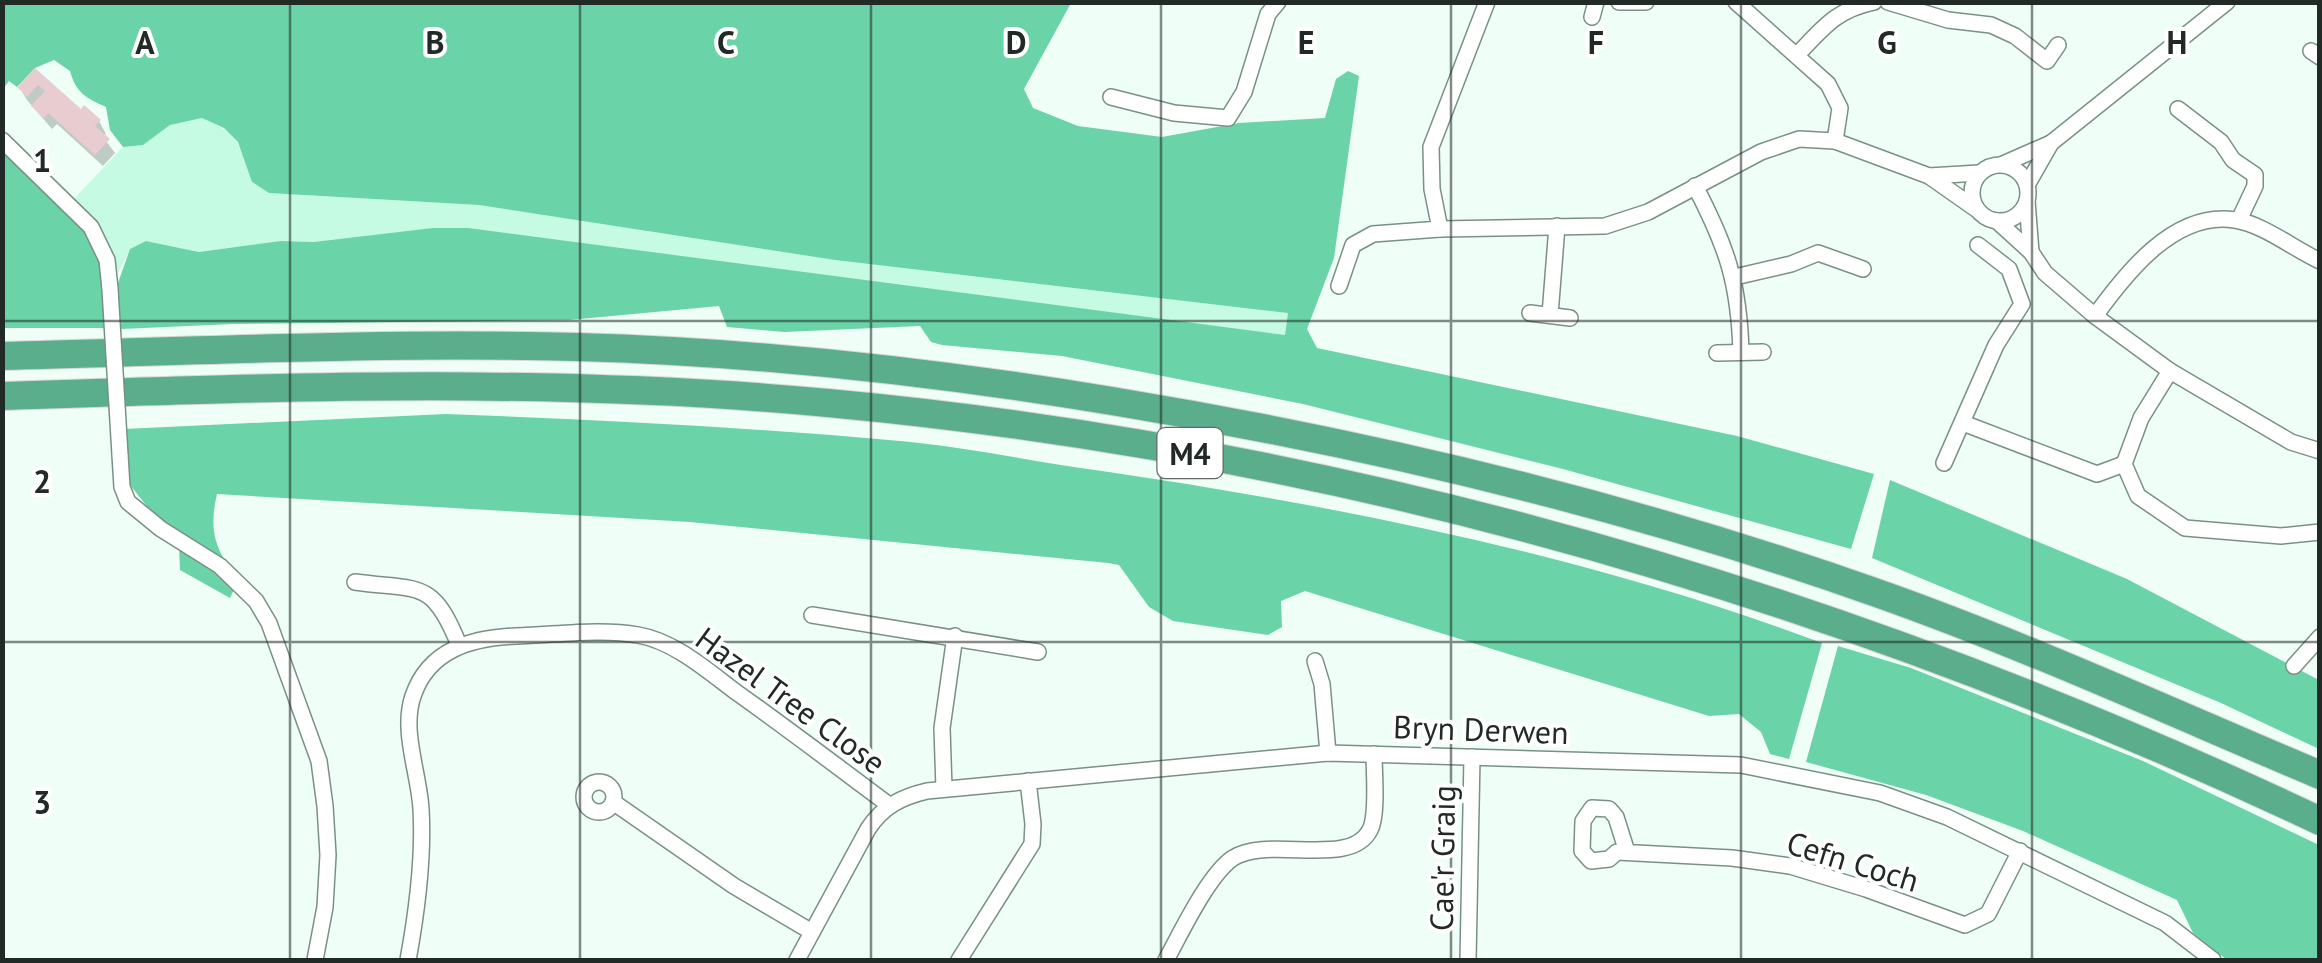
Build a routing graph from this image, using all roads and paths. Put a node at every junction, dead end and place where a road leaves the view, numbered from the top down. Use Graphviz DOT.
graph roads {
  1 [pos="1278,2"];
  2 [pos="1487,2"];
  3 [pos="1619,2"];
  4 [pos="1646,2"];
  5 [pos="1736,2"];
  6 [pos="1874,2"];
  7 [pos="1888,2"];
  8 [pos="2227,2"];
  9 [pos="1915,6"];
  10 [pos="2058,45"];
  11 [pos="1798,54"];
  12 [pos="1111,96"];
  13 [pos="2178,109"];
  14 [pos="2,140"];
  15 [pos="1835,141"];
  16 [pos="2051,143"];
  17 [pos="2003,164"];
  18 [pos="1979,173"];
  19 [pos="1928,176"];
  20 [pos="1695,186"];
  21 [pos="2027,193"];
  22 [pos="1976,209"];
  23 [pos="2239,220"];
  24 [pos="1997,221"];
  25 [pos="1556,226"];
  26 [pos="1440,229"];
  27 [pos="1978,245"];
  28 [pos="2031,252"];
  29 [pos="2320,261"];
  30 [pos="1845,262"];
  31 [pos="1863,269"];
  32 [pos="1734,276"];
  33 [pos="1836,281"];
  34 [pos="1339,286"];
  35 [pos="1530,313"];
  36 [pos="1550,315"];
  37 [pos="2094,316"];
  38 [pos="1570,318"];
  39 [pos="1741,352"];
  40 [pos="1763,352"];
  41 [pos="1717,353"];
  42 [pos="2,356"];
  43 [pos="2170,371"];
  44 [pos="2,396"];
  45 [pos="1963,424"];
  46 [pos="2320,450"];
  47 [pos="1944,463"];
  48 [pos="2124,464"];
  49 [pos="2320,532"];
  50 [pos="354,582"];
  51 [pos="812,615"];
  52 [pos="955,636"];
  53 [pos="2320,636"];
  54 [pos="458,644"];
  55 [pos="1038,652"];
  56 [pos="1315,661"];
  57 [pos="2294,666"];
  58 [pos="1340,681"];
  59 [pos="1322,684"];
  60 [pos="1328,753"];
  61 [pos="1374,754"];
  62 [pos="1472,756"];
  63 [pos="2320,775"];
  64 [pos="1028,782"];
  65 [pos="944,790"];
  66 [pos="614,802"];
  67 [pos="889,805"];
  68 [pos="2320,821"];
  69 [pos="2020,851"];
  70 [pos="1626,852"];
  71 [pos="812,932"];
  72 [pos="2194,945"];
  73 [pos="316,960"];
  74 [pos="408,960"];
  75 [pos="797,960"];
  76 [pos="959,960"];
  77 [pos="1166,960"];
  78 [pos="1468,960"];
  79 [pos="2182,960"];
  80 [pos="2213,960"];
  1 -- 12 [label="street"];
  2 -- 26 [label="street"];
  3 -- 4 [label="street"];
  5 -- 11 [label="street"];
  6 -- 11 [label="street"];
  7 -- 9 [label="street"];
  8 -- 16 [label="street"];
  9 -- 10 [label="street"];
  11 -- 15 [label="street"];
  13 -- 23 [label="street"];
  14 -- 73 [label="street, bridge"];
  15 -- 19 [label="street"];
  15 -- 20 [label="street"];
  16 -- 17 [label="street"];
  16 -- 21 [label="street"];
  17 -- 18 [label="street"];
  17 -- 21 [label="street"];
  18 -- 19 [label="street"];
  18 -- 22 [label="street"];
  19 -- 22 [label="street"];
  20 -- 25 [label="street"];
  20 -- 32 [label="street"];
  21 -- 24 [label="street"];
  21 -- 28 [label="street"];
  22 -- 24 [label="street"];
  23 -- 29 [label="street"];
  23 -- 37 [label="street"];
  24 -- 28 [label="street"];
  25 -- 26 [label="street"];
  25 -- 36 [label="street"];
  26 -- 34 [label="street"];
  27 -- 45 [label="street"];
  28 -- 37 [label="street"];
  30 -- 31 [label="street"];
  30 -- 32 [label="street"];
  30 -- 33 [label="street"];
  32 -- 39 [label="street"];
  35 -- 36 [label="street"];
  36 -- 38 [label="street"];
  37 -- 43 [label="street"];
  39 -- 40 [label="street"];
  39 -- 41 [label="street"];
  42 -- 63 [label="highway, M4"];
  43 -- 46 [label="street"];
  43 -- 48 [label="street"];
  44 -- 68 [label="highway, M4"];
  45 -- 47 [label="street"];
  45 -- 48 [label="street"];
  48 -- 49 [label="street"];
  50 -- 54 [label="street"];
  51 -- 52 [label="street"];
  52 -- 55 [label="street"];
  52 -- 65 [label="street"];
  53 -- 57 [label="street"];
  54 -- 67 [label="street, Hazel Tree Close"];
  54 -- 74 [label="street"];
  56 -- 59 [label="street"];
  58 -- 59 [label="street"];
  59 -- 60 [label="street"];
  60 -- 61 [label="street, Bryn Derwen"];
  60 -- 64 [label="street, Bryn Derwen"];
  61 -- 62 [label="street, Bryn Derwen"];
  61 -- 77 [label="street"];
  62 -- 69 [label="street, Bryn Derwen"];
  62 -- 78 [label="street, Cae'r Graig"];
  64 -- 65 [label="street, Bryn Derwen"];
  64 -- 76 [label="street"];
  65 -- 67 [label="street, Bryn Derwen"];
  66 -- 71 [label="street"];
  67 -- 71 [label="street"];
  69 -- 70 [label="street, Cefn Coch"];
  69 -- 72 [label="street, Bryn Derwen"];
  71 -- 75 [label="street"];
  72 -- 79 [label="street"];
  72 -- 80 [label="street, Bryn Derwen"];
}
